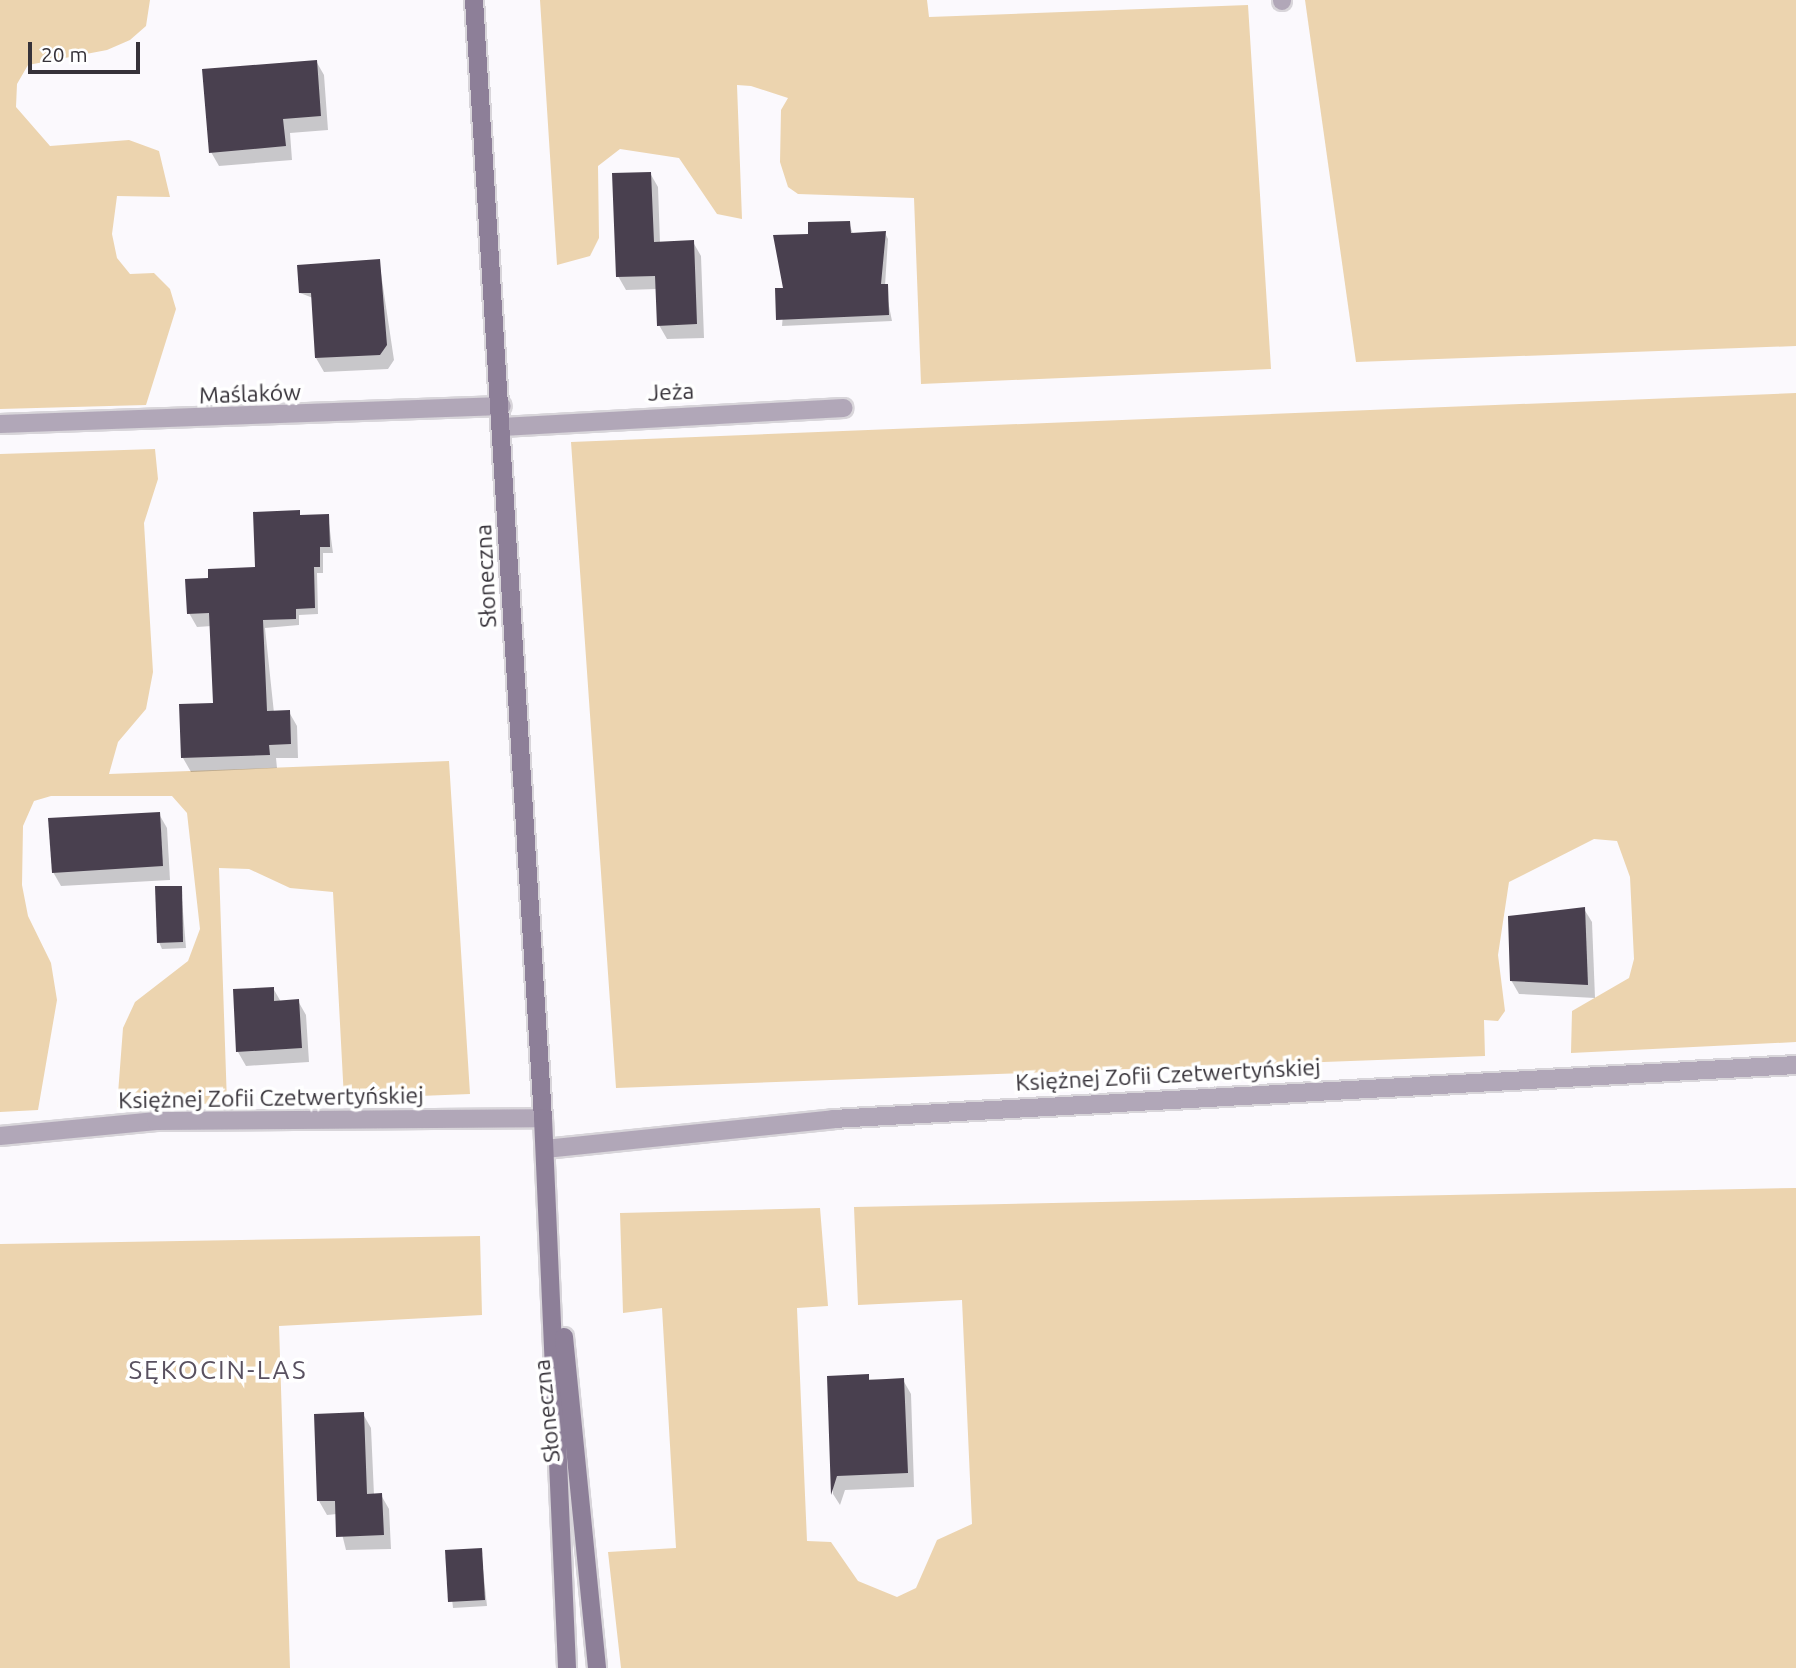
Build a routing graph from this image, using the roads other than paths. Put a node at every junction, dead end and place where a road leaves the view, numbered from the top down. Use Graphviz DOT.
graph roads {
  1 [pos="474,0"];
  2 [pos="502,406"];
  3 [pos="843,408"];
  4 [pos="0,424"];
  5 [pos="502,427"];
  6 [pos="1796,1065"];
  7 [pos="543,1118"];
  8 [pos="0,1136"];
  9 [pos="545,1149"];
  10 [pos="568,1668"];
  11 [pos="597,1668"];
  1 -- 2 [label="main road, Słoneczna"];
  2 -- 4 [label="street, Maślaków"];
  2 -- 5 [label="main road, Słoneczna"];
  3 -- 5 [label="street, Jeża"];
  5 -- 7 [label="main road, Słoneczna"];
  6 -- 9 [label="street, Księżnej Zofii Czetwertyńskiej"];
  7 -- 8 [label="street, Księżnej Zofii Czetwertyńskiej"];
  7 -- 9 [label="main road, Słoneczna"];
  9 -- 10 [label="main road, Słoneczna"];
  9 -- 11 [label="main road, Słoneczna"];
}
